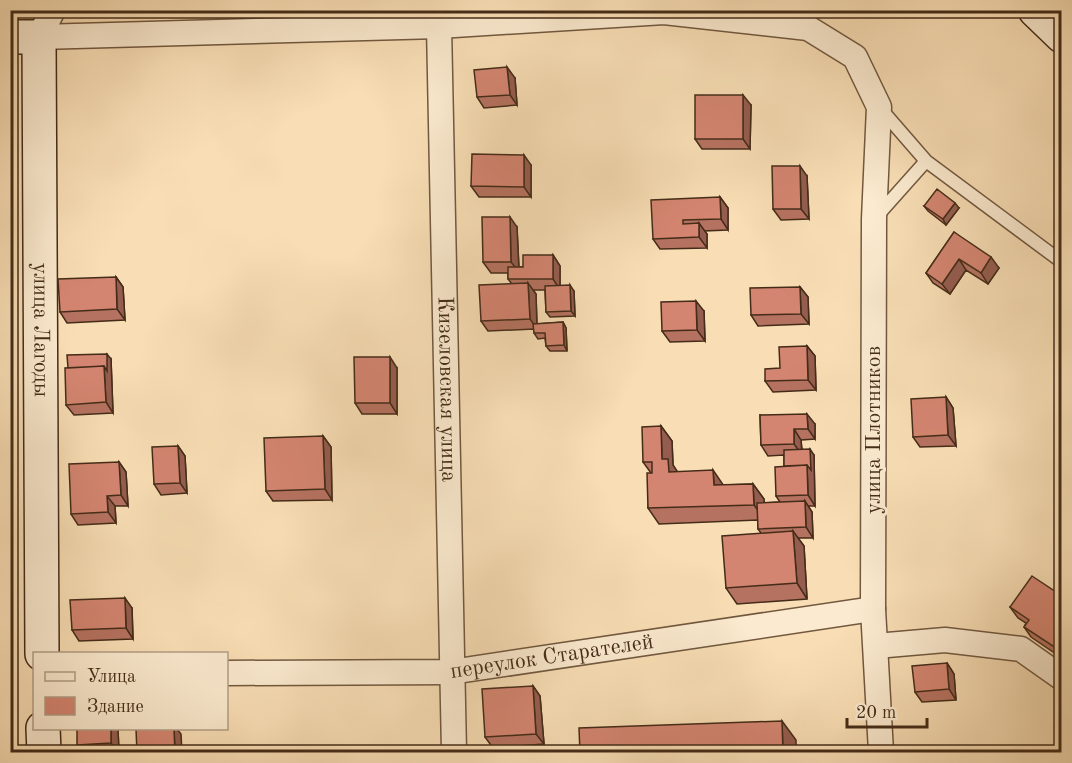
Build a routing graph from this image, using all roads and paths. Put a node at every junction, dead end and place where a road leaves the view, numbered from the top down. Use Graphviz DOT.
graph roads {
  1 [pos="1035,10"];
  2 [pos="664,11"];
  3 [pos="443,18"];
  4 [pos="34,28"];
  5 [pos="1062,36"];
  6 [pos="879,107"];
  7 [pos="926,161"];
  8 [pos="874,219"];
  9 [pos="1062,262"];
  10 [pos="873,609"];
  11 [pos="876,646"];
  12 [pos="42,652"];
  13 [pos="451,672"];
  14 [pos="228,673"];
  15 [pos="1062,678"];
  16 [pos="43,730"];
  17 [pos="44,753"];
  18 [pos="454,753"];
  19 [pos="881,753"];
  1 -- 5 [label="street"];
  2 -- 3 [label="street"];
  2 -- 6 [label="street"];
  3 -- 4 [label="street"];
  3 -- 13 [label="street, Кизеловская улица"];
  4 -- 12 [label="street, улица Лагоды"];
  6 -- 7 [label="lane"];
  6 -- 8 [label="street, улица Плотников"];
  7 -- 8 [label="lane"];
  7 -- 9 [label="lane"];
  8 -- 10 [label="street, улица Плотников"];
  10 -- 11 [label="street, улица Плотников"];
  10 -- 13 [label="street, переулок Старателей"];
  11 -- 15 [label="street"];
  11 -- 19 [label="street, улица Плотников"];
  13 -- 14 [label="street, переулок Старателей"];
  13 -- 18 [label="street, Кизеловская улица"];
  16 -- 17 [label="street"];
}
